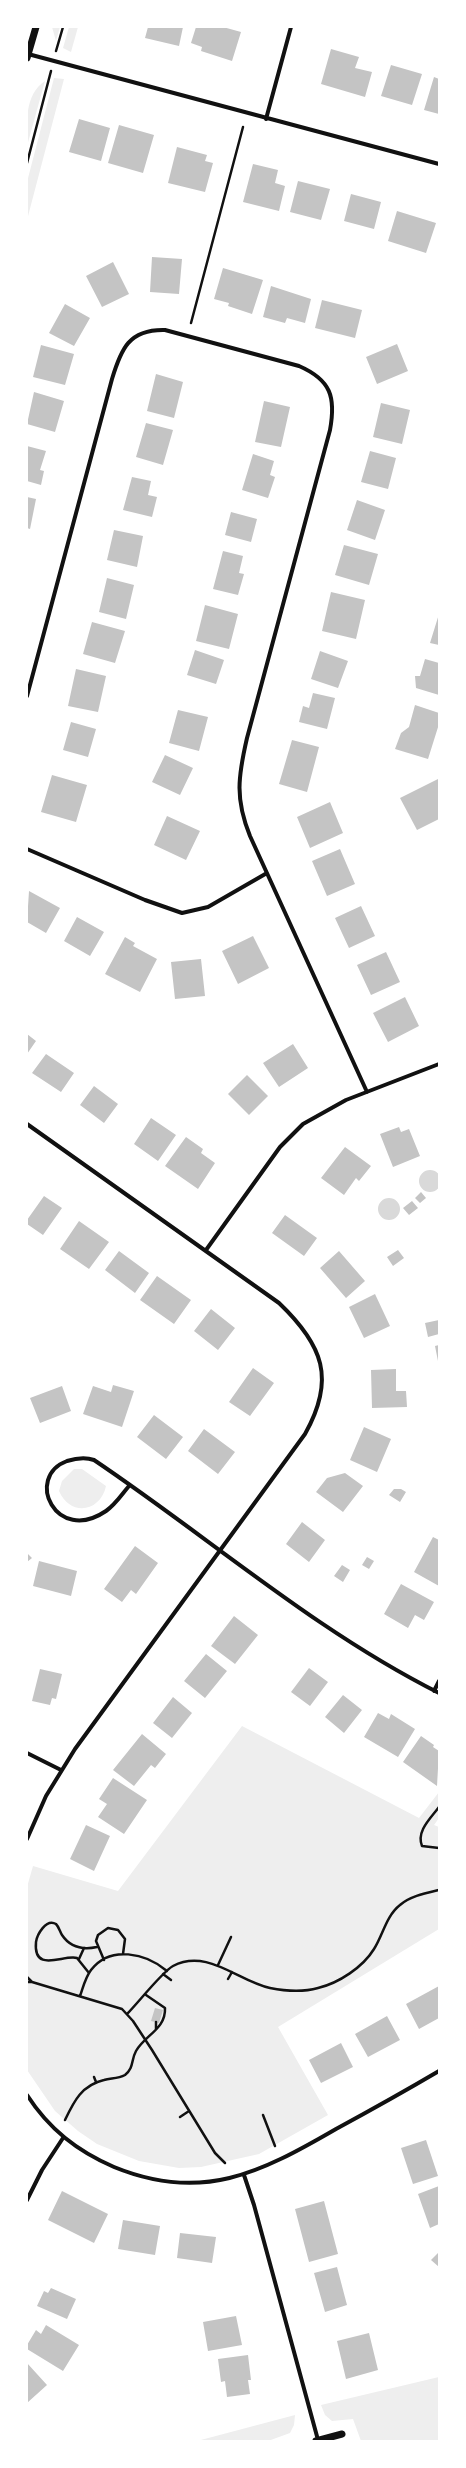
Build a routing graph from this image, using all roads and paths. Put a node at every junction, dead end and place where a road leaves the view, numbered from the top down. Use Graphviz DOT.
graph roads {
  1 [pos="36,27"];
  2 [pos="63,27"];
  3 [pos="291,27"];
  4 [pos="58,45"];
  5 [pos="28,56"];
  6 [pos="49,79"];
  7 [pos="266,119"];
  8 [pos="243,127"];
  9 [pos="27,163"];
  10 [pos="439,164"];
  11 [pos="191,323"];
  12 [pos="27,696"];
  13 [pos="27,849"];
  14 [pos="267,874"];
  15 [pos="439,1064"];
  16 [pos="367,1092"];
  17 [pos="27,1124"];
  18 [pos="206,1250"];
  19 [pos="129,1486"];
  20 [pos="219,1551"];
  21 [pos="439,1681"];
  22 [pos="434,1691"];
  23 [pos="439,1693"];
  24 [pos="27,1753"];
  25 [pos="61,1770"];
  26 [pos="439,1807"];
  27 [pos="27,1839"];
  28 [pos="439,1848"];
  29 [pos="439,1890"];
  30 [pos="231,1937"];
  31 [pos="97,1947"];
  32 [pos="84,1948"];
  33 [pos="123,1954"];
  34 [pos="79,1960"];
  35 [pos="104,1960"];
  36 [pos="218,1965"];
  37 [pos="166,1971"];
  38 [pos="232,1972"];
  39 [pos="89,1973"];
  40 [pos="163,1974"];
  41 [pos="27,1977"];
  42 [pos="228,1979"];
  43 [pos="172,1980"];
  44 [pos="27,1982"];
  45 [pos="32,1982"];
  46 [pos="146,1995"];
  47 [pos="80,1996"];
  48 [pos="127,2014"];
  49 [pos="156,2022"];
  50 [pos="156,2030"];
  51 [pos="146,2041"];
  52 [pos="439,2071"];
  53 [pos="94,2077"];
  54 [pos="96,2082"];
  55 [pos="27,2095"];
  56 [pos="190,2111"];
  57 [pos="263,2115"];
  58 [pos="180,2117"];
  59 [pos="65,2120"];
  60 [pos="63,2138"];
  61 [pos="275,2146"];
  62 [pos="225,2163"];
  63 [pos="244,2175"];
  64 [pos="27,2200"];
  65 [pos="342,2434"];
  66 [pos="317,2441"];
  1 -- 5 [label="street"];
  2 -- 4 [label="path"];
  3 -- 7 [label="street"];
  5 -- 7 [label="street"];
  6 -- 9 [label="path"];
  7 -- 10 [label="street"];
  8 -- 11 [label="path"];
  12 -- 14 [label="street"];
  13 -- 14 [label="street"];
  14 -- 16 [label="street"];
  15 -- 16 [label="street"];
  16 -- 18 [label="street"];
  17 -- 18 [label="street"];
  18 -- 20 [label="street"];
  19 -- 19 [label="street"];
  19 -- 20 [label="street"];
  20 -- 22 [label="street"];
  20 -- 25 [label="street"];
  21 -- 22 [label="street"];
  22 -- 23 [label="street"];
  24 -- 25 [label="street"];
  25 -- 27 [label="street"];
  26 -- 28 [label="path"];
  29 -- 38 [label="path"];
  30 -- 36 [label="path"];
  31 -- 32 [label="path"];
  31 -- 33 [label="path"];
  31 -- 35 [label="path"];
  32 -- 34 [label="path"];
  32 -- 34 [label="path"];
  33 -- 35 [label="path"];
  33 -- 37 [label="path"];
  34 -- 39 [label="path"];
  35 -- 39 [label="path"];
  36 -- 37 [label="path"];
  36 -- 38 [label="path"];
  37 -- 40 [label="path"];
  38 -- 42 [label="path"];
  39 -- 47 [label="path"];
  40 -- 43 [label="path"];
  40 -- 46 [label="path"];
  41 -- 45 [label="path"];
  44 -- 45 [label="path"];
  45 -- 47 [label="path"];
  46 -- 48 [label="path"];
  46 -- 50 [label="path"];
  47 -- 48 [label="path"];
  48 -- 51 [label="path"];
  49 -- 50 [label="path"];
  50 -- 51 [label="path"];
  51 -- 54 [label="path"];
  51 -- 56 [label="path"];
  52 -- 63 [label="street"];
  53 -- 54 [label="path"];
  54 -- 59 [label="path"];
  55 -- 60 [label="street"];
  56 -- 58 [label="path"];
  56 -- 62 [label="path"];
  57 -- 61 [label="path"];
  60 -- 63 [label="street"];
  60 -- 64 [label="street"];
  63 -- 66 [label="street"];
  65 -- 66 [label="street"];
}
